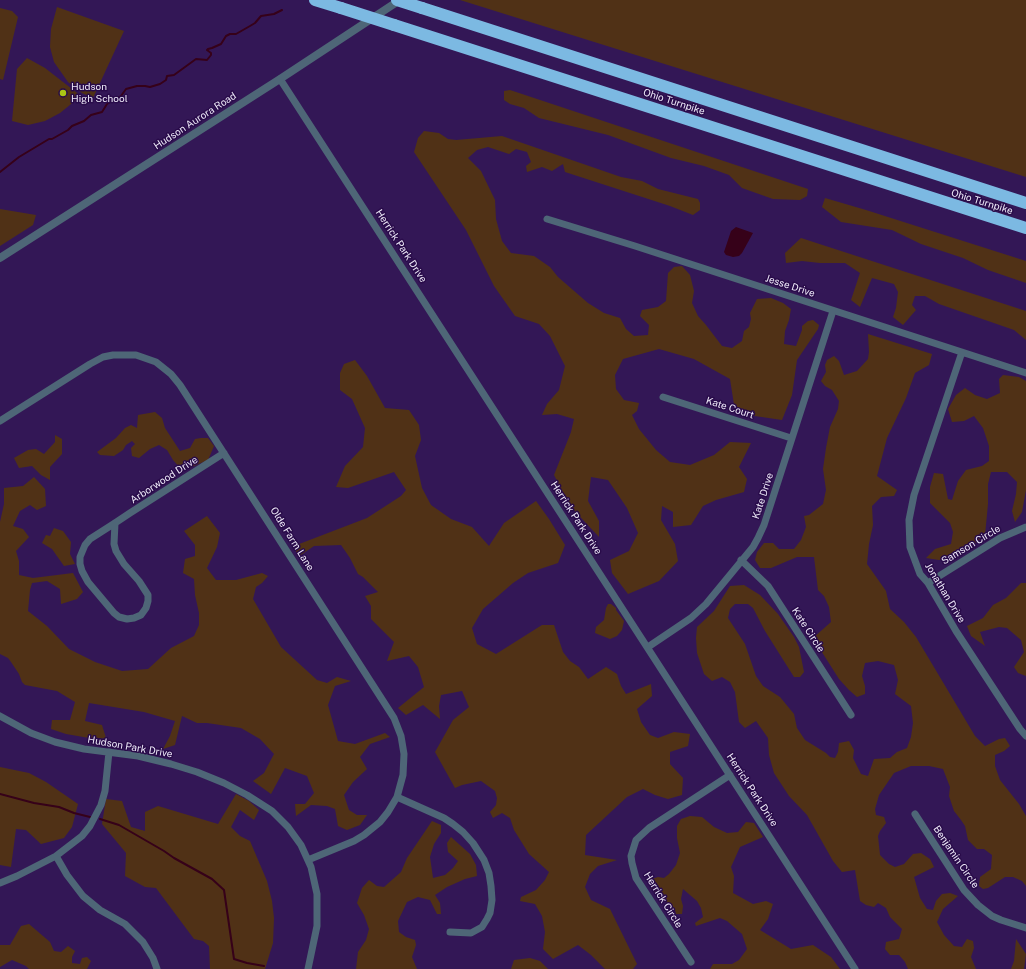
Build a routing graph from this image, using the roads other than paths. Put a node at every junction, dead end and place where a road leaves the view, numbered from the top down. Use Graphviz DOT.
graph roads {
  1 [pos="315,0"];
  2 [pos="398,0"];
  3 [pos="280,79"];
  4 [pos="1026,203"];
  5 [pos="547,219"];
  6 [pos="1026,228"];
  7 [pos="0,258"];
  8 [pos="833,311"];
  9 [pos="962,352"];
  10 [pos="1026,373"];
  11 [pos="663,397"];
  12 [pos="0,421"];
  13 [pos="791,438"];
  14 [pos="224,453"];
  15 [pos="115,523"];
  16 [pos="1026,528"];
  17 [pos="741,560"];
  18 [pos="928,583"];
  19 [pos="648,647"];
  20 [pos="851,715"];
  21 [pos="0,716"];
  22 [pos="1026,735"];
  23 [pos="109,752"];
  24 [pos="730,775"];
  25 [pos="396,797"];
  26 [pos="915,814"];
  27 [pos="56,856"];
  28 [pos="308,860"];
  29 [pos="0,883"];
  30 [pos="1026,928"];
  31 [pos="450,932"];
  32 [pos="691,962"];
  33 [pos="157,969"];
  34 [pos="308,969"];
  35 [pos="855,969"];
  1 -- 6 [label="highway, Ohio Turnpike, bridge"];
  2 -- 3 [label="street, Hudson Aurora Road"];
  2 -- 4 [label="highway, Ohio Turnpike, bridge"];
  3 -- 7 [label="street, Hudson Aurora Road"];
  3 -- 19 [label="street, Herrick Park Drive"];
  5 -- 8 [label="street, Jesse Drive"];
  8 -- 9 [label="street, Jesse Drive"];
  8 -- 13 [label="street, Kate Drive"];
  9 -- 10 [label="street, Jesse Drive"];
  9 -- 18 [label="street, Jonathan Drive"];
  11 -- 13 [label="street, Kate Court"];
  12 -- 14 [label="street, Olde Farm Lane"];
  13 -- 17 [label="street, Kate Drive"];
  14 -- 15 [label="street, Arborwood Drive"];
  14 -- 25 [label="street, Olde Farm Lane"];
  15 -- 15 [label="street, Arborwood Drive"];
  16 -- 18 [label="street, Samson Circle"];
  17 -- 19 [label="street, Kate Drive"];
  17 -- 20 [label="street, Kate Circle"];
  18 -- 22 [label="street, Jonathan Drive"];
  19 -- 24 [label="street, Herrick Park Drive"];
  21 -- 23 [label="street, Hudson Park Drive"];
  23 -- 27 [label="street"];
  23 -- 28 [label="street, Hudson Park Drive"];
  24 -- 32 [label="street, Herrick Circle"];
  24 -- 35 [label="street, Herrick Park Drive"];
  25 -- 28 [label="street, Olde Farm Lane"];
  25 -- 31 [label="street"];
  26 -- 30 [label="street, Benjamin Circle"];
  27 -- 29 [label="street"];
  27 -- 33 [label="street"];
  28 -- 34 [label="street, Hudson Park Drive"];
}
